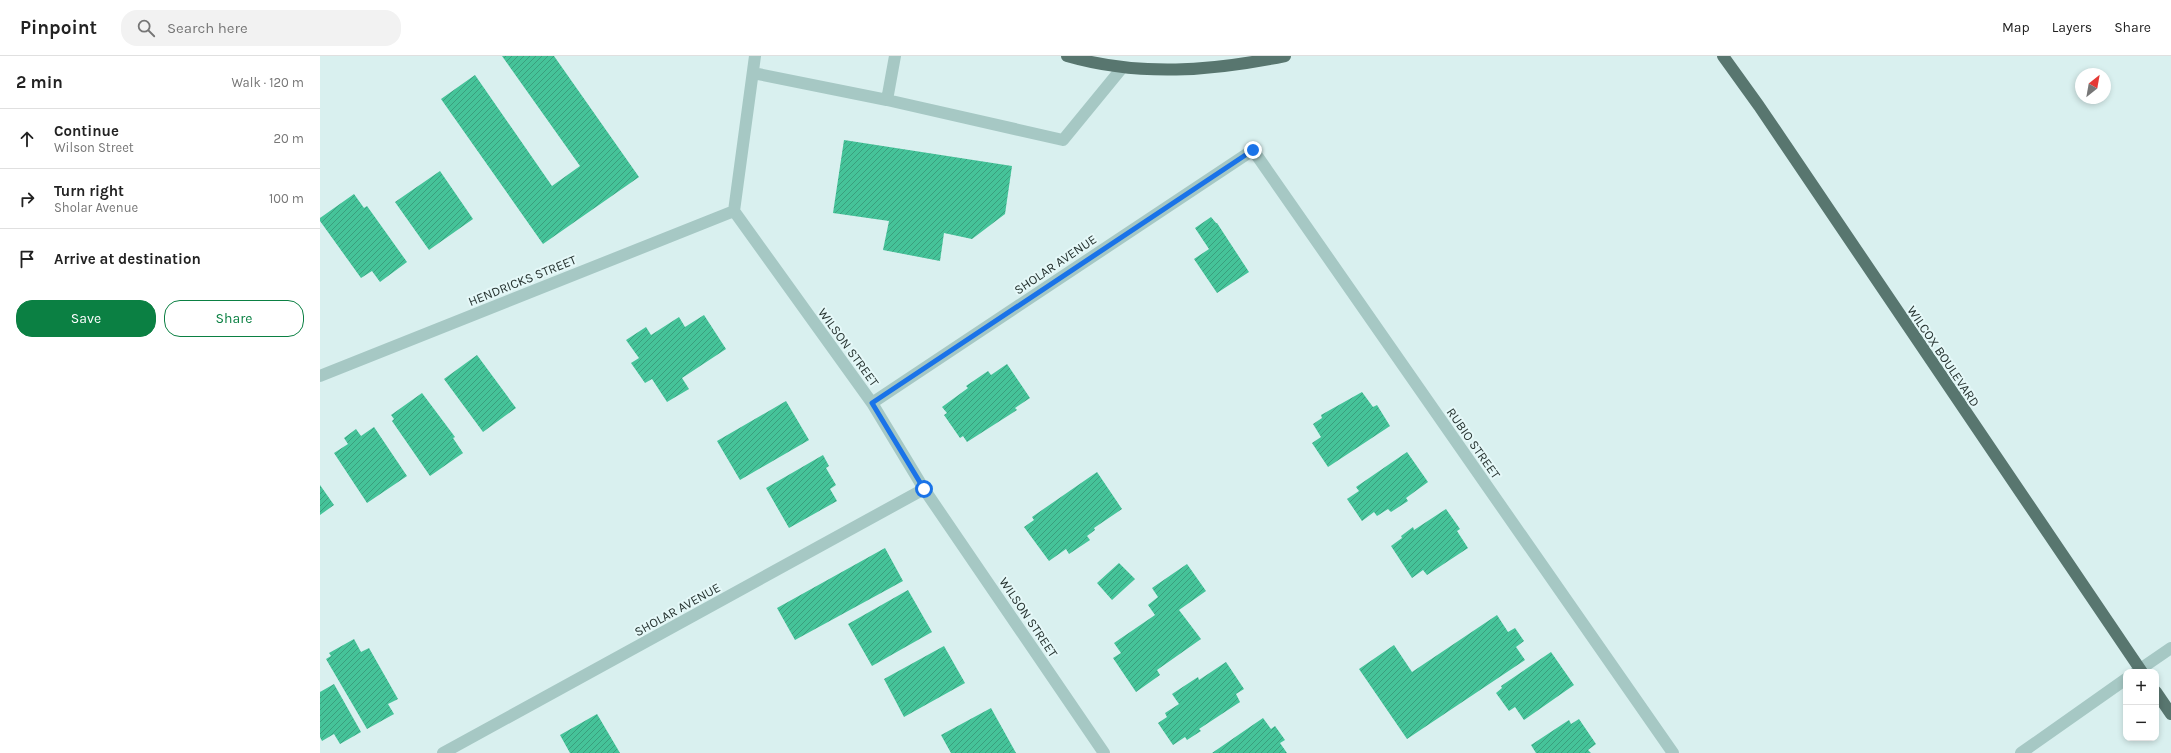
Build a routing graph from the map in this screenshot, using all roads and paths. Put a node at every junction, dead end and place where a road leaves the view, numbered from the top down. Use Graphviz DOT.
graph roads {
  1 [pos="755,56"];
  2 [pos="895,56"];
  3 [pos="1067,56"];
  4 [pos="1285,56"];
  5 [pos="1723,56"];
  6 [pos="1122,68"];
  7 [pos="753,72"];
  8 [pos="887,100"];
  9 [pos="1253,150"];
  10 [pos="734,211"];
  11 [pos="320,376"];
  12 [pos="872,403"];
  13 [pos="924,489"];
  14 [pos="2171,648"];
  15 [pos="2138,669"];
  16 [pos="2142,669"];
  17 [pos="2123,681"];
  18 [pos="2159,696"];
  19 [pos="2171,714"];
  20 [pos="443,753"];
  21 [pos="1104,753"];
  22 [pos="1673,753"];
  23 [pos="2021,753"];
  1 -- 7 [label="street"];
  2 -- 8 [label="street"];
  3 -- 6 [label="main road"];
  4 -- 6 [label="main road"];
  5 -- 15 [label="main road, WILCOX BOULEVARD"];
  6 -- 8 [label="street"];
  7 -- 8 [label="street"];
  7 -- 10 [label="street"];
  9 -- 12 [label="street, SHOLAR AVENUE"];
  9 -- 22 [label="street, RUBIO STREET"];
  10 -- 11 [label="street, HENDRICKS STREET"];
  10 -- 12 [label="street, WILSON STREET"];
  12 -- 13 [label="street, WILSON STREET"];
  13 -- 20 [label="street, SHOLAR AVENUE"];
  13 -- 21 [label="street, WILSON STREET"];
  14 -- 16 [label="street"];
  17 -- 23 [label="street"];
  18 -- 19 [label="main road"];
}
